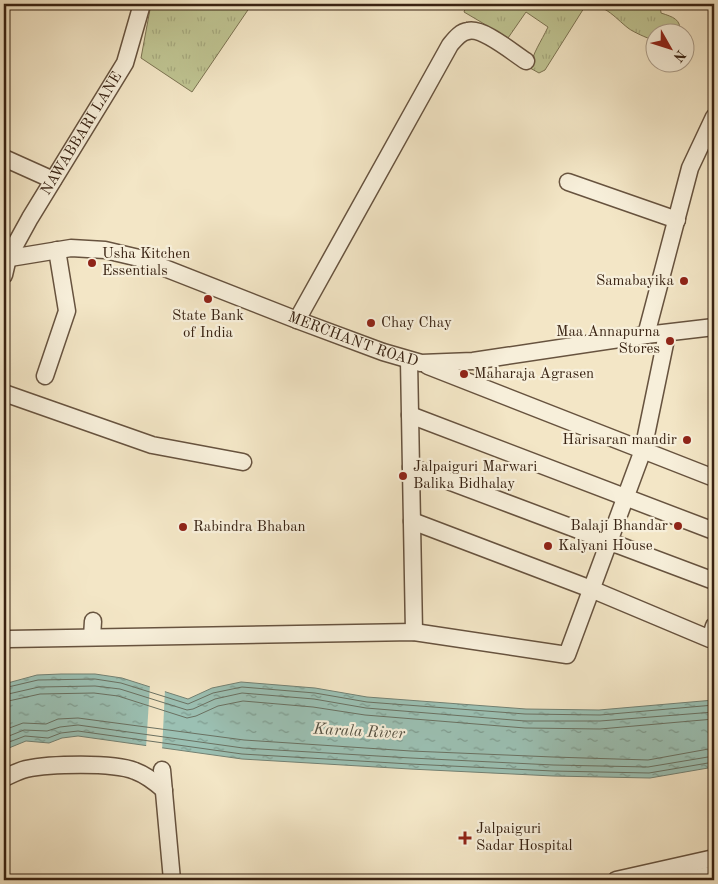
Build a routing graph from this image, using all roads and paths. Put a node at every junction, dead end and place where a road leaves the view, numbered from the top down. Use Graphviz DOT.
graph roads {
  1 [pos="142,4"];
  2 [pos="526,61"];
  3 [pos="714,118"];
  4 [pos="4,158"];
  5 [pos="53,180"];
  6 [pos="568,182"];
  7 [pos="677,220"];
  8 [pos="57,250"];
  9 [pos="6,258"];
  10 [pos="4,275"];
  11 [pos="297,320"];
  12 [pos="714,327"];
  13 [pos="667,334"];
  14 [pos="646,335"];
  15 [pos="415,362"];
  16 [pos="45,376"];
  17 [pos="4,393"];
  18 [pos="410,415"];
  19 [pos="643,450"];
  20 [pos="243,462"];
  21 [pos="411,467"];
  22 [pos="714,478"];
  23 [pos="626,497"];
  24 [pos="412,521"];
  25 [pos="714,531"];
  26 [pos="609,542"];
  27 [pos="714,581"];
  28 [pos="591,589"];
  29 [pos="714,626"];
  30 [pos="414,632"];
  31 [pos="4,641"];
  32 [pos="162,770"];
  33 [pos="4,778"];
  34 [pos="164,790"];
  35 [pos="714,858"];
  36 [pos="714,874"];
  37 [pos="172,880"];
  38 [pos="616,880"];
  39 [pos="683,880"];
  1 -- 5 [label="street, NAWABBARI LANE"];
  2 -- 11 [label="street"];
  3 -- 7 [label="street"];
  4 -- 5 [label="street"];
  5 -- 9 [label="street, NAWABBARI LANE"];
  6 -- 7 [label="street"];
  7 -- 14 [label="street"];
  8 -- 9 [label="street, MERCHANT ROAD"];
  8 -- 11 [label="street, MERCHANT ROAD"];
  8 -- 16 [label="street"];
  9 -- 10 [label="street, NAWABBARI LANE"];
  11 -- 15 [label="street, MERCHANT ROAD"];
  12 -- 13 [label="street, MERCHANT ROAD"];
  13 -- 14 [label="street, MERCHANT ROAD"];
  13 -- 19 [label="street"];
  14 -- 15 [label="street, MERCHANT ROAD"];
  15 -- 18 [label="street"];
  15 -- 19 [label="street"];
  17 -- 20 [label="street"];
  18 -- 21 [label="street"];
  18 -- 23 [label="street"];
  19 -- 22 [label="street"];
  19 -- 23 [label="street"];
  21 -- 24 [label="street"];
  21 -- 26 [label="street"];
  23 -- 25 [label="street"];
  23 -- 26 [label="street"];
  24 -- 28 [label="street"];
  24 -- 30 [label="street"];
  26 -- 27 [label="street"];
  26 -- 28 [label="street"];
  28 -- 29 [label="street"];
  28 -- 30 [label="street"];
  30 -- 31 [label="street"];
  32 -- 34 [label="street"];
  33 -- 34 [label="street"];
  34 -- 37 [label="street"];
  35 -- 38 [label="street"];
  36 -- 39 [label="street"];
}
